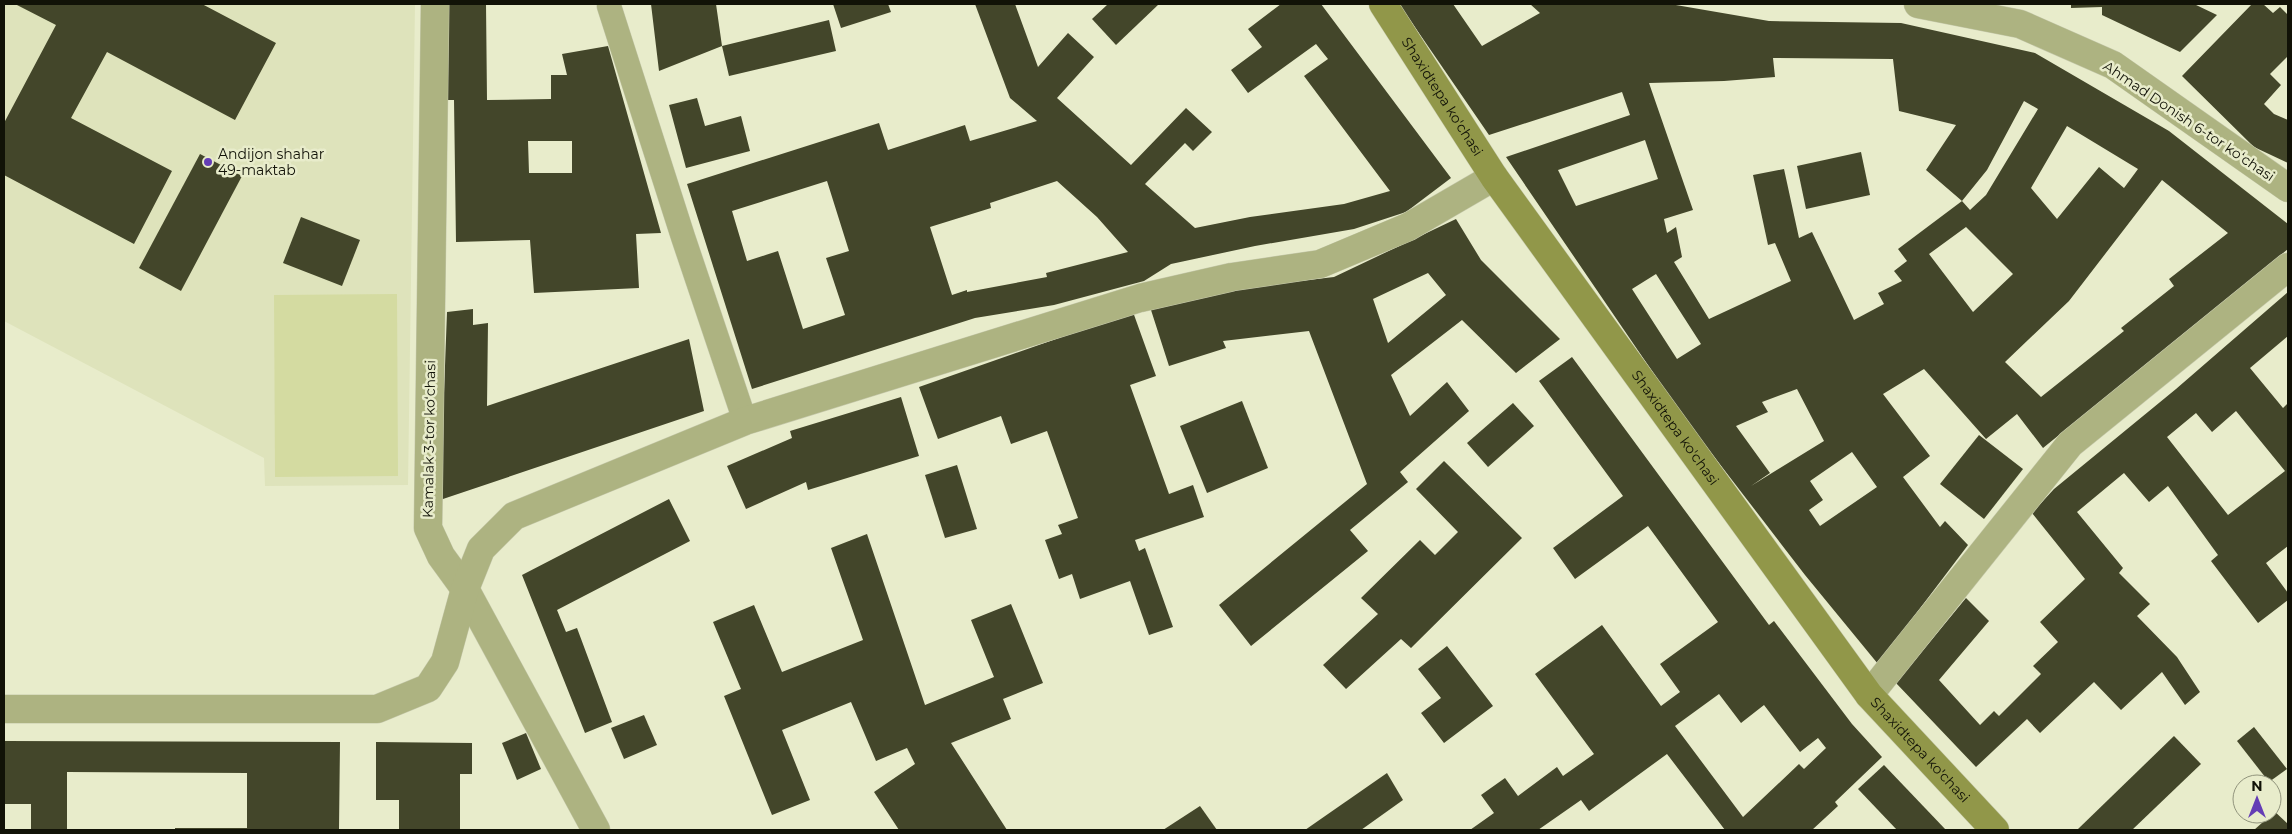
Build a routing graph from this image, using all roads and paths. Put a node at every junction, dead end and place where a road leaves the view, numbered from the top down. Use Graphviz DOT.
graph roads {
  1 [pos="435,4"];
  2 [pos="1383,4"];
  3 [pos="1918,4"];
  4 [pos="609,6"];
  5 [pos="1494,177"];
  6 [pos="2288,188"];
  7 [pos="2288,267"];
  8 [pos="745,421"];
  9 [pos="465,589"];
  10 [pos="1869,695"];
  11 [pos="4,709"];
  12 [pos="596,830"];
  13 [pos="1995,830"];
  1 -- 9 [label="street, Kamalak 3-tor koʻchasi"];
  2 -- 5 [label="street, Shaxidtepa ko'chasi"];
  3 -- 6 [label="street, Ahmad Donish 6-tor koʻchasi"];
  4 -- 8 [label="lane"];
  5 -- 8 [label="street"];
  5 -- 10 [label="street, Shaxidtepa ko'chasi"];
  7 -- 10 [label="street"];
  8 -- 9 [label="street"];
  9 -- 11 [label="street"];
  9 -- 12 [label="street, Kamalak 3-tor koʻchasi"];
  10 -- 13 [label="street, Shaxidtepa ko'chasi"];
}
